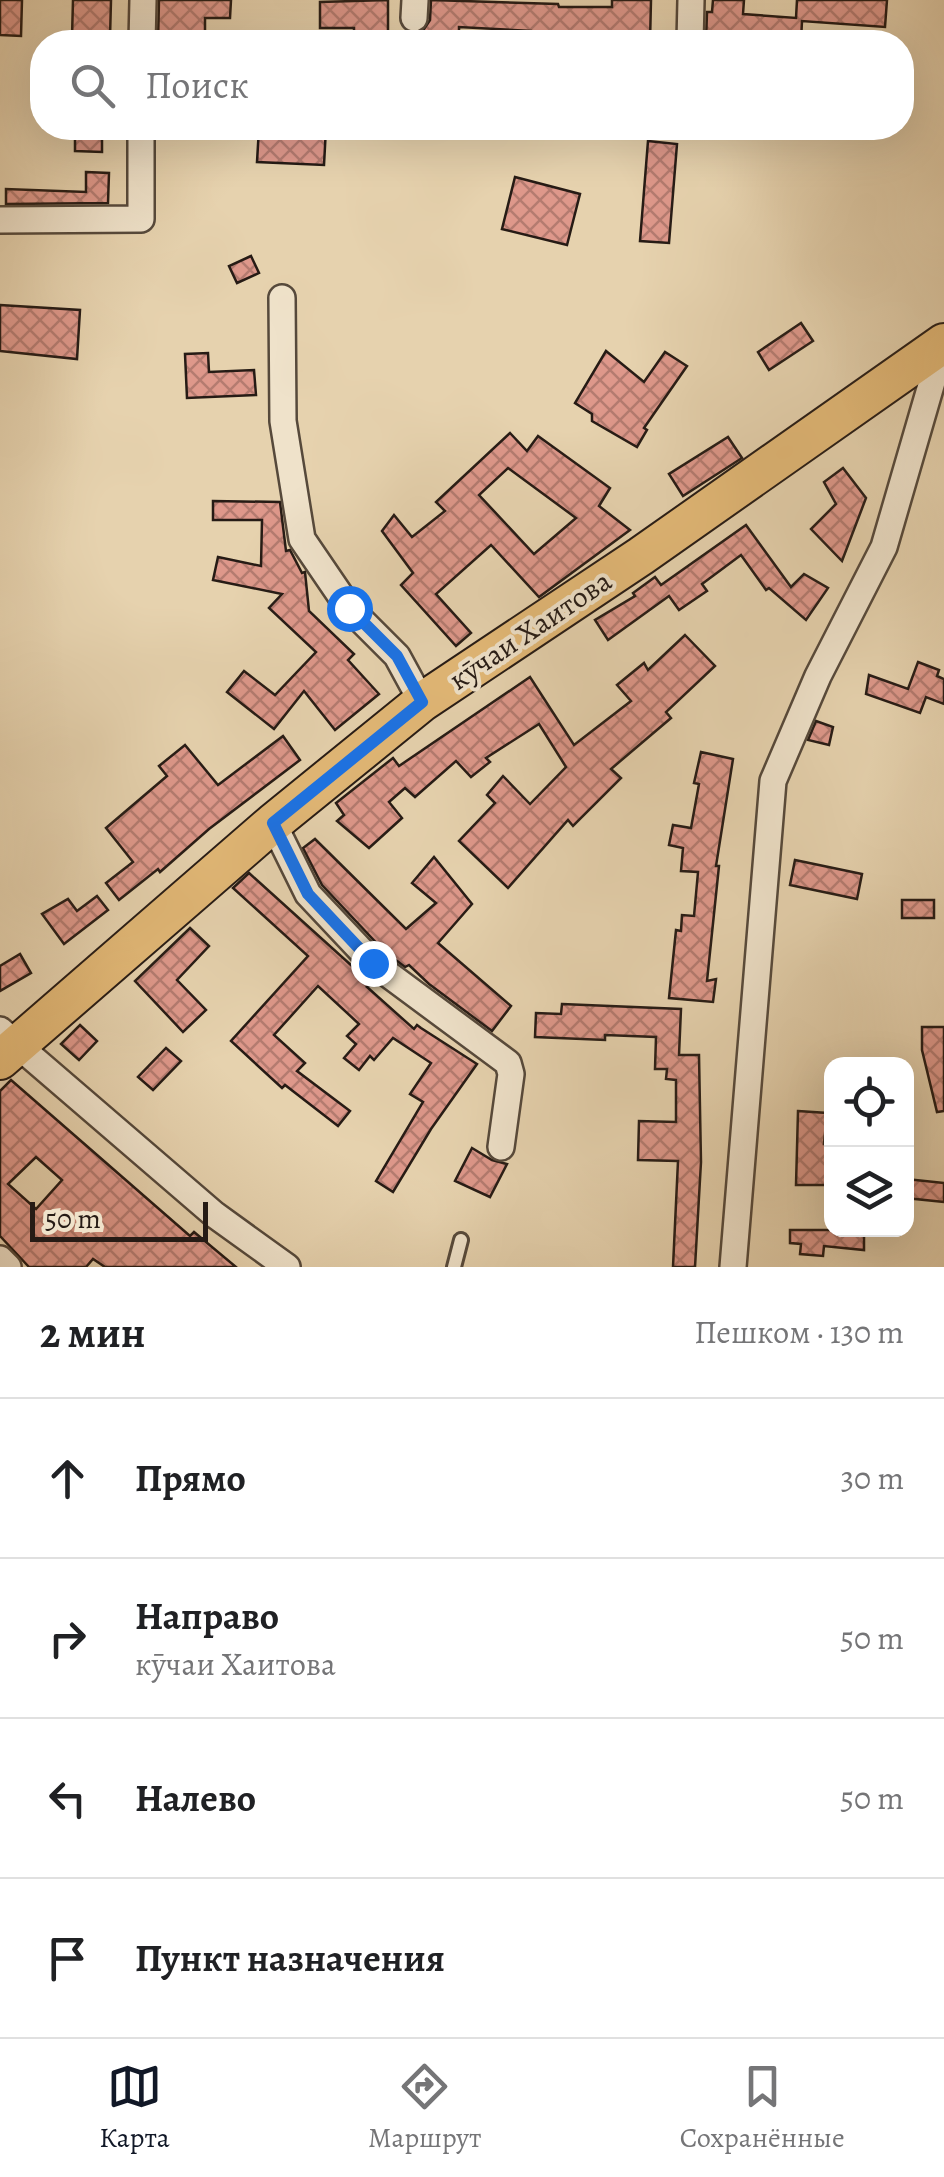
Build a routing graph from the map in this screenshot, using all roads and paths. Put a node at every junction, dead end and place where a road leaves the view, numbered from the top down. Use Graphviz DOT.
graph roads {
  1 [pos="143,0"];
  2 [pos="691,0"];
  3 [pos="142,30"];
  4 [pos="690,30"];
  5 [pos="141,140"];
  6 [pos="0,220"];
  7 [pos="282,298"];
  8 [pos="943,344"];
  9 [pos="422,702"];
  10 [pos="273,823"];
  11 [pos="5,1045"];
  12 [pos="501,1146"];
  13 [pos="461,1240"];
  14 [pos="0,1259"];
  15 [pos="8,1267"];
  16 [pos="287,1267"];
  17 [pos="454,1267"];
  18 [pos="733,1267"];
  1 -- 3 [label="street"];
  2 -- 4 [label="street"];
  5 -- 6 [label="street"];
  7 -- 9 [label="street"];
  8 -- 9 [label="main road, кӯчаи Хаитова"];
  8 -- 18 [label="street"];
  9 -- 10 [label="main road, кӯчаи Хаитова"];
  10 -- 11 [label="main road, кӯчаи Хаитова"];
  10 -- 12 [label="street"];
  11 -- 16 [label="street"];
  13 -- 17 [label="lane"];
  14 -- 15 [label="street"];
}
